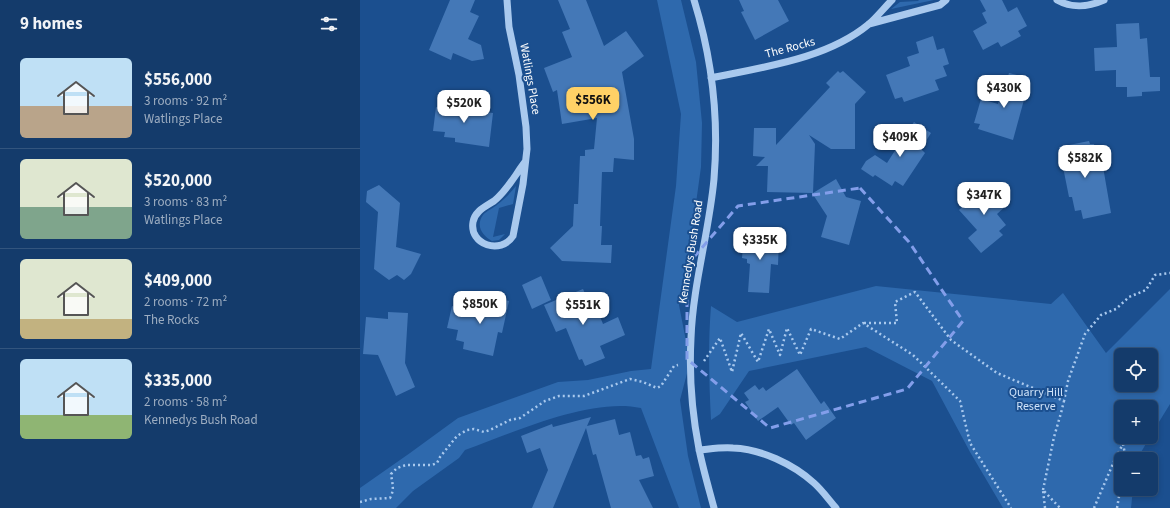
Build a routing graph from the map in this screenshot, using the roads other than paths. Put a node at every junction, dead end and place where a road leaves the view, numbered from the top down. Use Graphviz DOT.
graph roads {
  1 [pos="507,0"];
  2 [pos="694,0"];
  3 [pos="892,0"];
  4 [pos="946,0"];
  5 [pos="1058,0"];
  6 [pos="1104,0"];
  7 [pos="869,24"];
  8 [pos="711,78"];
  9 [pos="525,162"];
  10 [pos="699,450"];
  11 [pos="714,508"];
  12 [pos="836,508"];
  1 -- 9 [label="street, Watlings Place"];
  2 -- 8 [label="street, Kennedys Bush Road"];
  3 -- 7 [label="street, The Rocks"];
  4 -- 7 [label="street, The Rocks"];
  5 -- 6 [label="street"];
  7 -- 8 [label="street, The Rocks"];
  8 -- 10 [label="street, Kennedys Bush Road"];
  9 -- 9 [label="street, Watlings Place"];
  10 -- 11 [label="street, Kennedys Bush Road"];
  10 -- 12 [label="street"];
}
